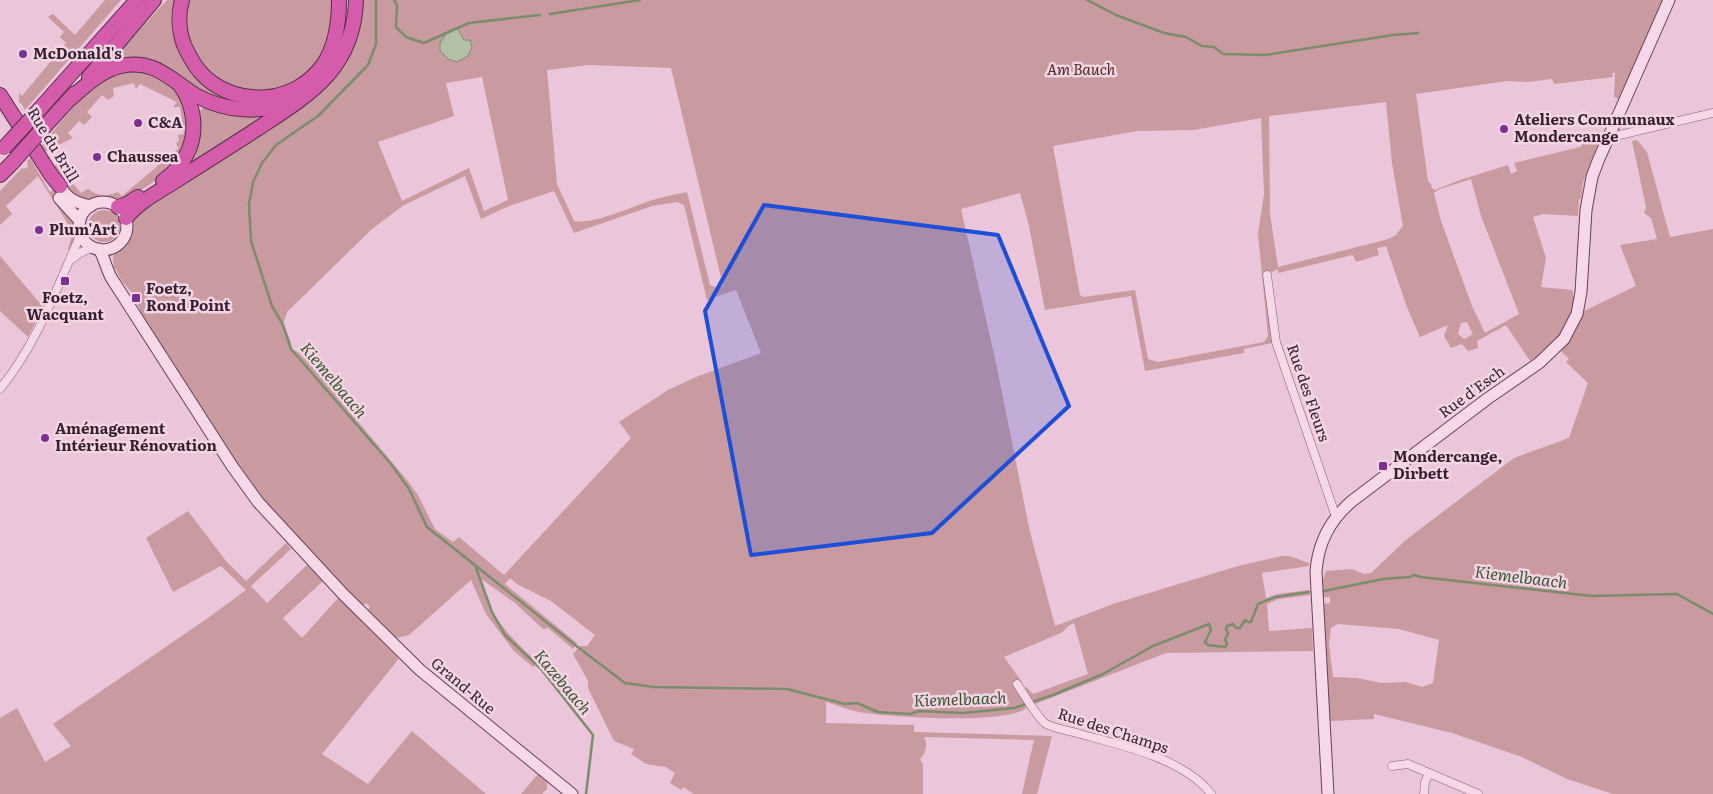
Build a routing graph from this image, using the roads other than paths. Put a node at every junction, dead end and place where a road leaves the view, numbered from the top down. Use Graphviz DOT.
graph roads {
  1 [pos="137,0"];
  2 [pos="154,0"];
  3 [pos="182,0"];
  4 [pos="339,0"];
  5 [pos="347,0"];
  6 [pos="356,0"];
  7 [pos="1669,0"];
  8 [pos="341,55"];
  9 [pos="172,77"];
  10 [pos="0,88"];
  11 [pos="315,88"];
  12 [pos="0,95"];
  13 [pos="70,99"];
  14 [pos="0,103"];
  15 [pos="0,110"];
  16 [pos="1713,113"];
  17 [pos="1608,138"];
  18 [pos="2,151"];
  19 [pos="38,164"];
  20 [pos="0,175"];
  21 [pos="60,186"];
  22 [pos="91,206"];
  23 [pos="122,213"];
  24 [pos="80,221"];
  25 [pos="81,234"];
  26 [pos="96,248"];
  27 [pos="114,248"];
  28 [pos="70,260"];
  29 [pos="1267,275"];
  30 [pos="112,279"];
  31 [pos="0,389"];
  32 [pos="1336,517"];
  33 [pos="1017,684"];
  34 [pos="1392,766"];
  35 [pos="1429,773"];
  36 [pos="572,794"];
  37 [pos="1211,794"];
  38 [pos="1328,794"];
  39 [pos="1424,794"];
  40 [pos="1478,794"];
  1 -- 18 [label="highway, bridge"];
  2 -- 13 [label="highway"];
  3 -- 4 [label="highway"];
  5 -- 8 [label="highway"];
  6 -- 8 [label="highway"];
  7 -- 17 [label="main road, Rue d'Esch"];
  8 -- 11 [label="highway"];
  9 -- 11 [label="highway"];
  9 -- 13 [label="highway"];
  9 -- 23 [label="highway"];
  10 -- 21 [label="main road, Rue du Brill"];
  11 -- 23 [label="highway"];
  12 -- 21 [label="highway"];
  13 -- 20 [label="highway, bridge"];
  14 -- 19 [label="main road, Rue du Brill"];
  15 -- 19 [label="highway"];
  16 -- 17 [label="street"];
  17 -- 32 [label="main road, Rue d'Esch"];
  19 -- 24 [label="main road, Rue du Brill"];
  21 -- 22 [label="main road, Rue du Brill"];
  22 -- 23 [label="main road"];
  22 -- 24 [label="main road"];
  23 -- 27 [label="main road"];
  24 -- 25 [label="main road"];
  25 -- 26 [label="main road"];
  25 -- 28 [label="street"];
  26 -- 27 [label="main road"];
  26 -- 28 [label="street"];
  26 -- 30 [label="main road, Grand-Rue"];
  27 -- 30 [label="main road"];
  28 -- 31 [label="street"];
  29 -- 32 [label="street, Rue des Fleurs"];
  30 -- 36 [label="main road, Grand-Rue"];
  32 -- 38 [label="main road, Rue d'Esch"];
  33 -- 37 [label="street, Rue des Champs"];
  34 -- 35 [label="street"];
  35 -- 39 [label="street"];
  35 -- 40 [label="street"];
}
